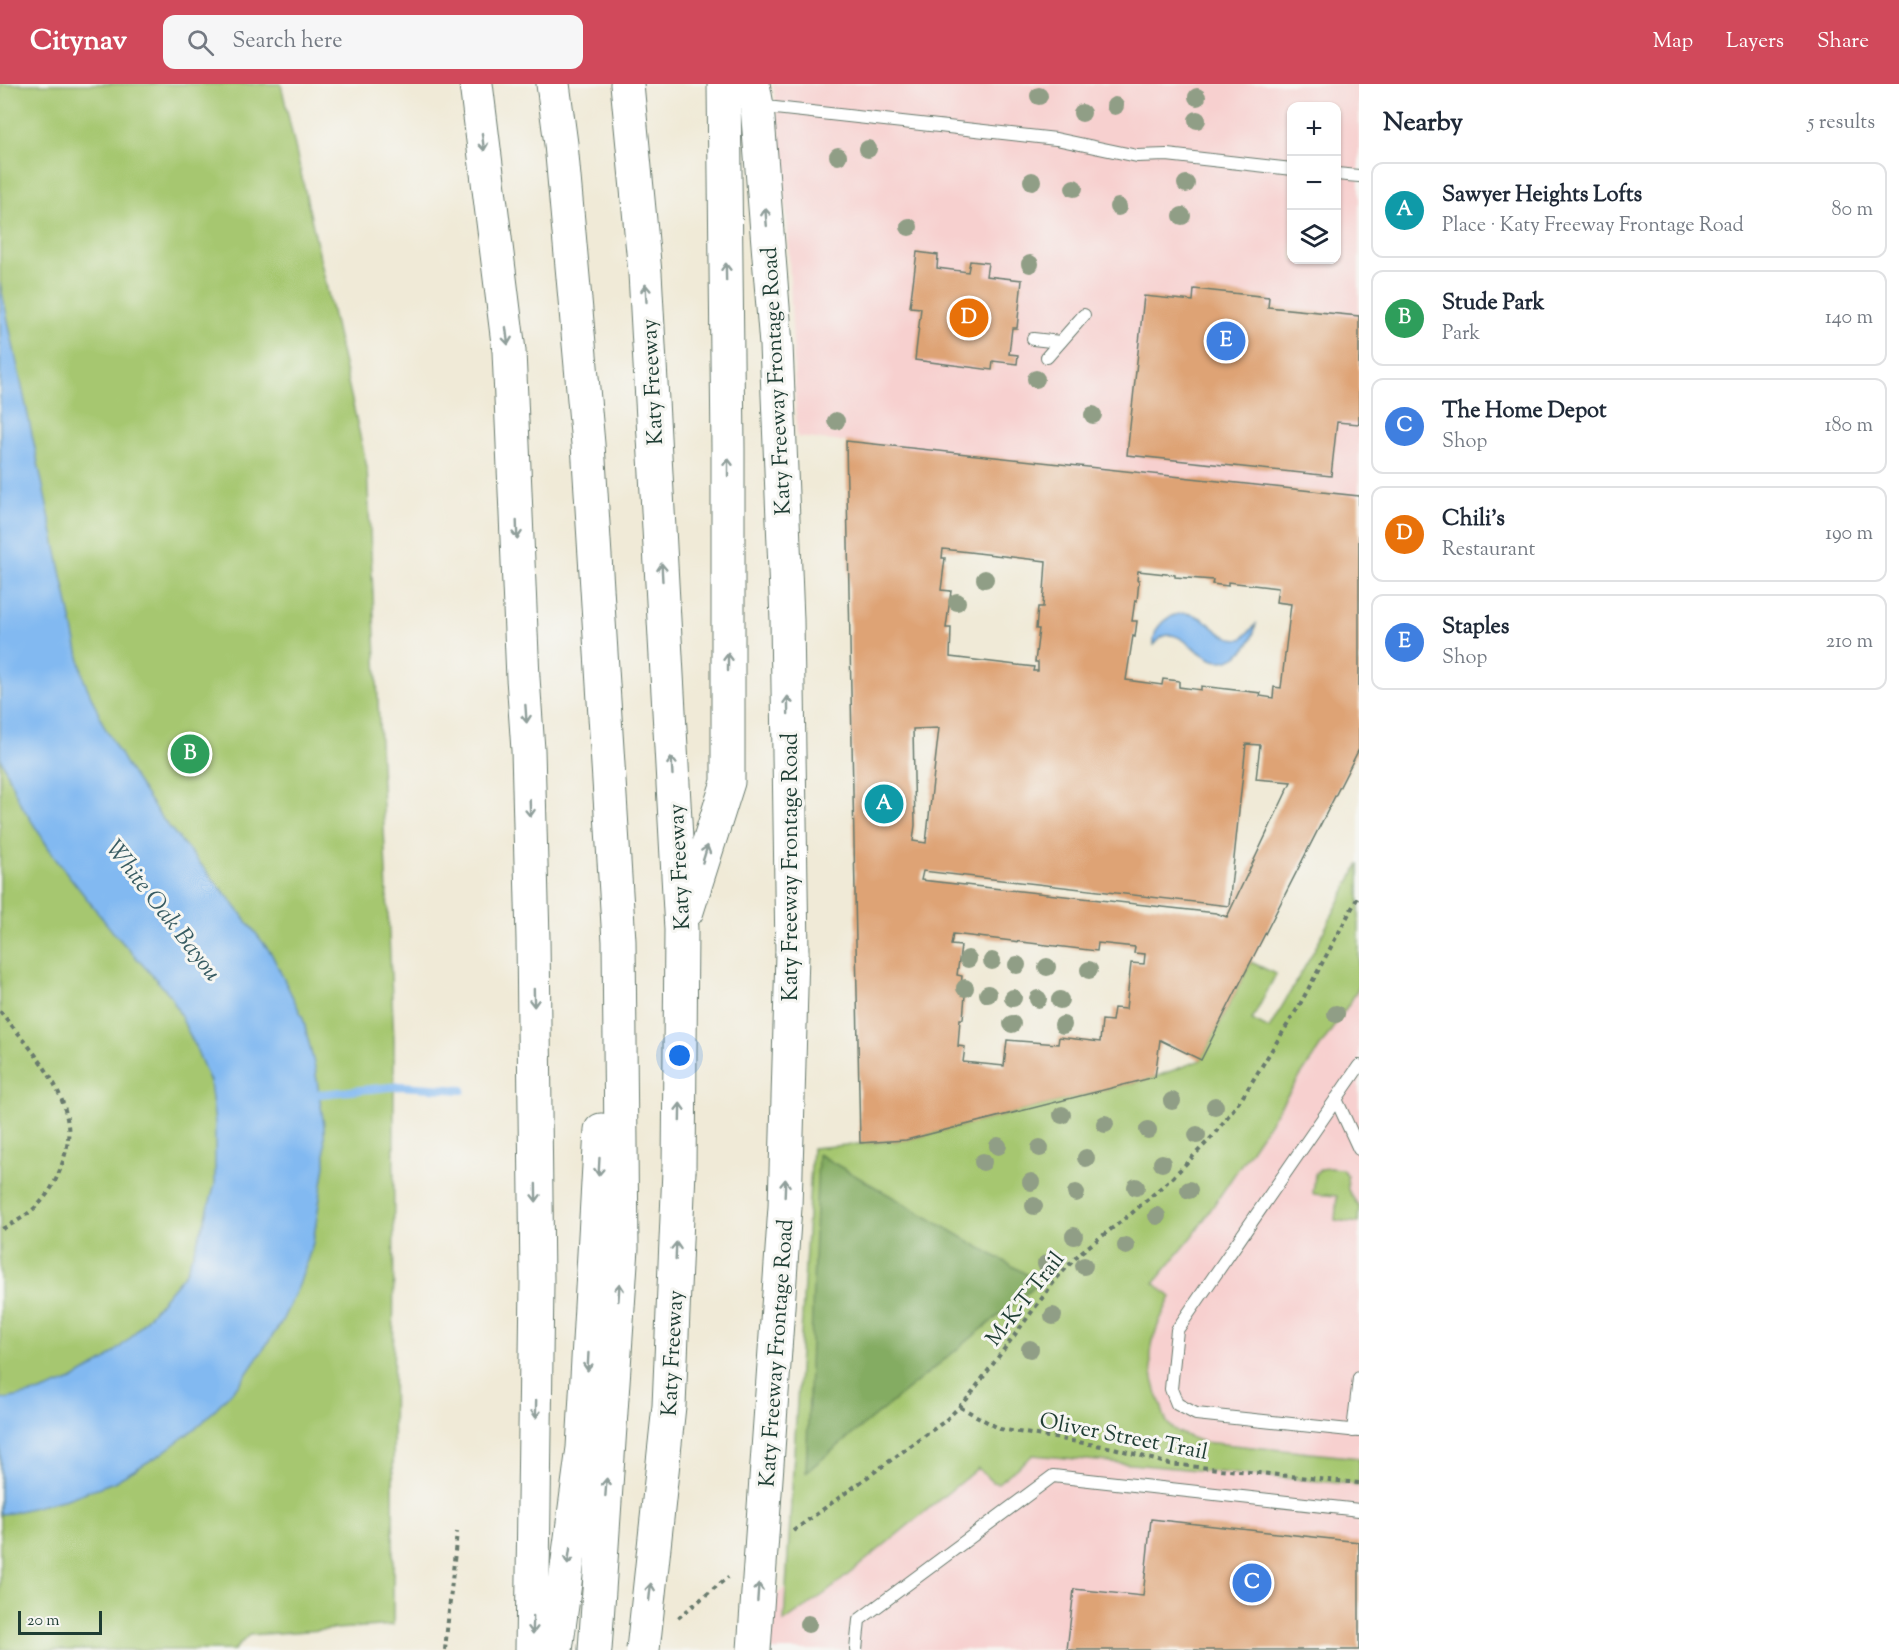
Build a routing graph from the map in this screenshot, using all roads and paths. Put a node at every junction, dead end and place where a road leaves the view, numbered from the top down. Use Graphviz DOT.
graph roads {
  1 [pos="476,84"];
  2 [pos="553,84"];
  3 [pos="627,84"];
  4 [pos="724,84"];
  5 [pos="755,95"];
  6 [pos="1287,168"];
  7 [pos="1341,174"];
  8 [pos="1359,176"];
  9 [pos="1084,315"];
  10 [pos="1033,339"];
  11 [pos="1060,342"];
  12 [pos="1047,357"];
  13 [pos="1359,895"];
  14 [pos="681,936"];
  15 [pos="609,941"];
  16 [pos="0,1011"];
  17 [pos="1359,1066"];
  18 [pos="1336,1099"];
  19 [pos="1359,1149"];
  20 [pos="0,1230"];
  21 [pos="1359,1378"];
  22 [pos="960,1407"];
  23 [pos="1356,1431"];
  24 [pos="1359,1484"];
  25 [pos="1359,1510"];
  26 [pos="792,1531"];
  27 [pos="457,1532"];
  28 [pos="734,1573"];
  29 [pos="673,1622"];
  30 [pos="445,1650"];
  31 [pos="532,1650"];
  32 [pos="556,1650"];
  33 [pos="595,1650"];
  34 [pos="643,1650"];
  35 [pos="754,1650"];
  36 [pos="856,1650"];
  1 -- 31 [label="main road, one-way"];
  2 -- 15 [label="main road"];
  14 -- 3 [label="main road, Katy Freeway, one-way"];
  14 -- 4 [label="main road, one-way"];
  5 -- 6 [label="lane"];
  35 -- 5 [label="main road, Katy Freeway Frontage Road, one-way, bridge"];
  7 -- 8 [label="lane"];
  9 -- 11 [label="lane"];
  10 -- 11 [label="lane"];
  11 -- 12 [label="lane"];
  13 -- 22 [label="path, M-K-T Trail"];
  34 -- 14 [label="main road, Katy Freeway, one-way, bridge"];
  15 -- 32 [label="main road, one-way"];
  33 -- 15 [label="main road, one-way"];
  16 -- 20 [label="path"];
  17 -- 18 [label="lane"];
  18 -- 19 [label="lane"];
  18 -- 23 [label="lane"];
  21 -- 23 [label="lane"];
  22 -- 24 [label="path, Oliver Street Trail"];
  22 -- 26 [label="path, M-K-T Trail"];
  25 -- 36 [label="lane"];
  27 -- 30 [label="path"];
  28 -- 29 [label="path"];
}
